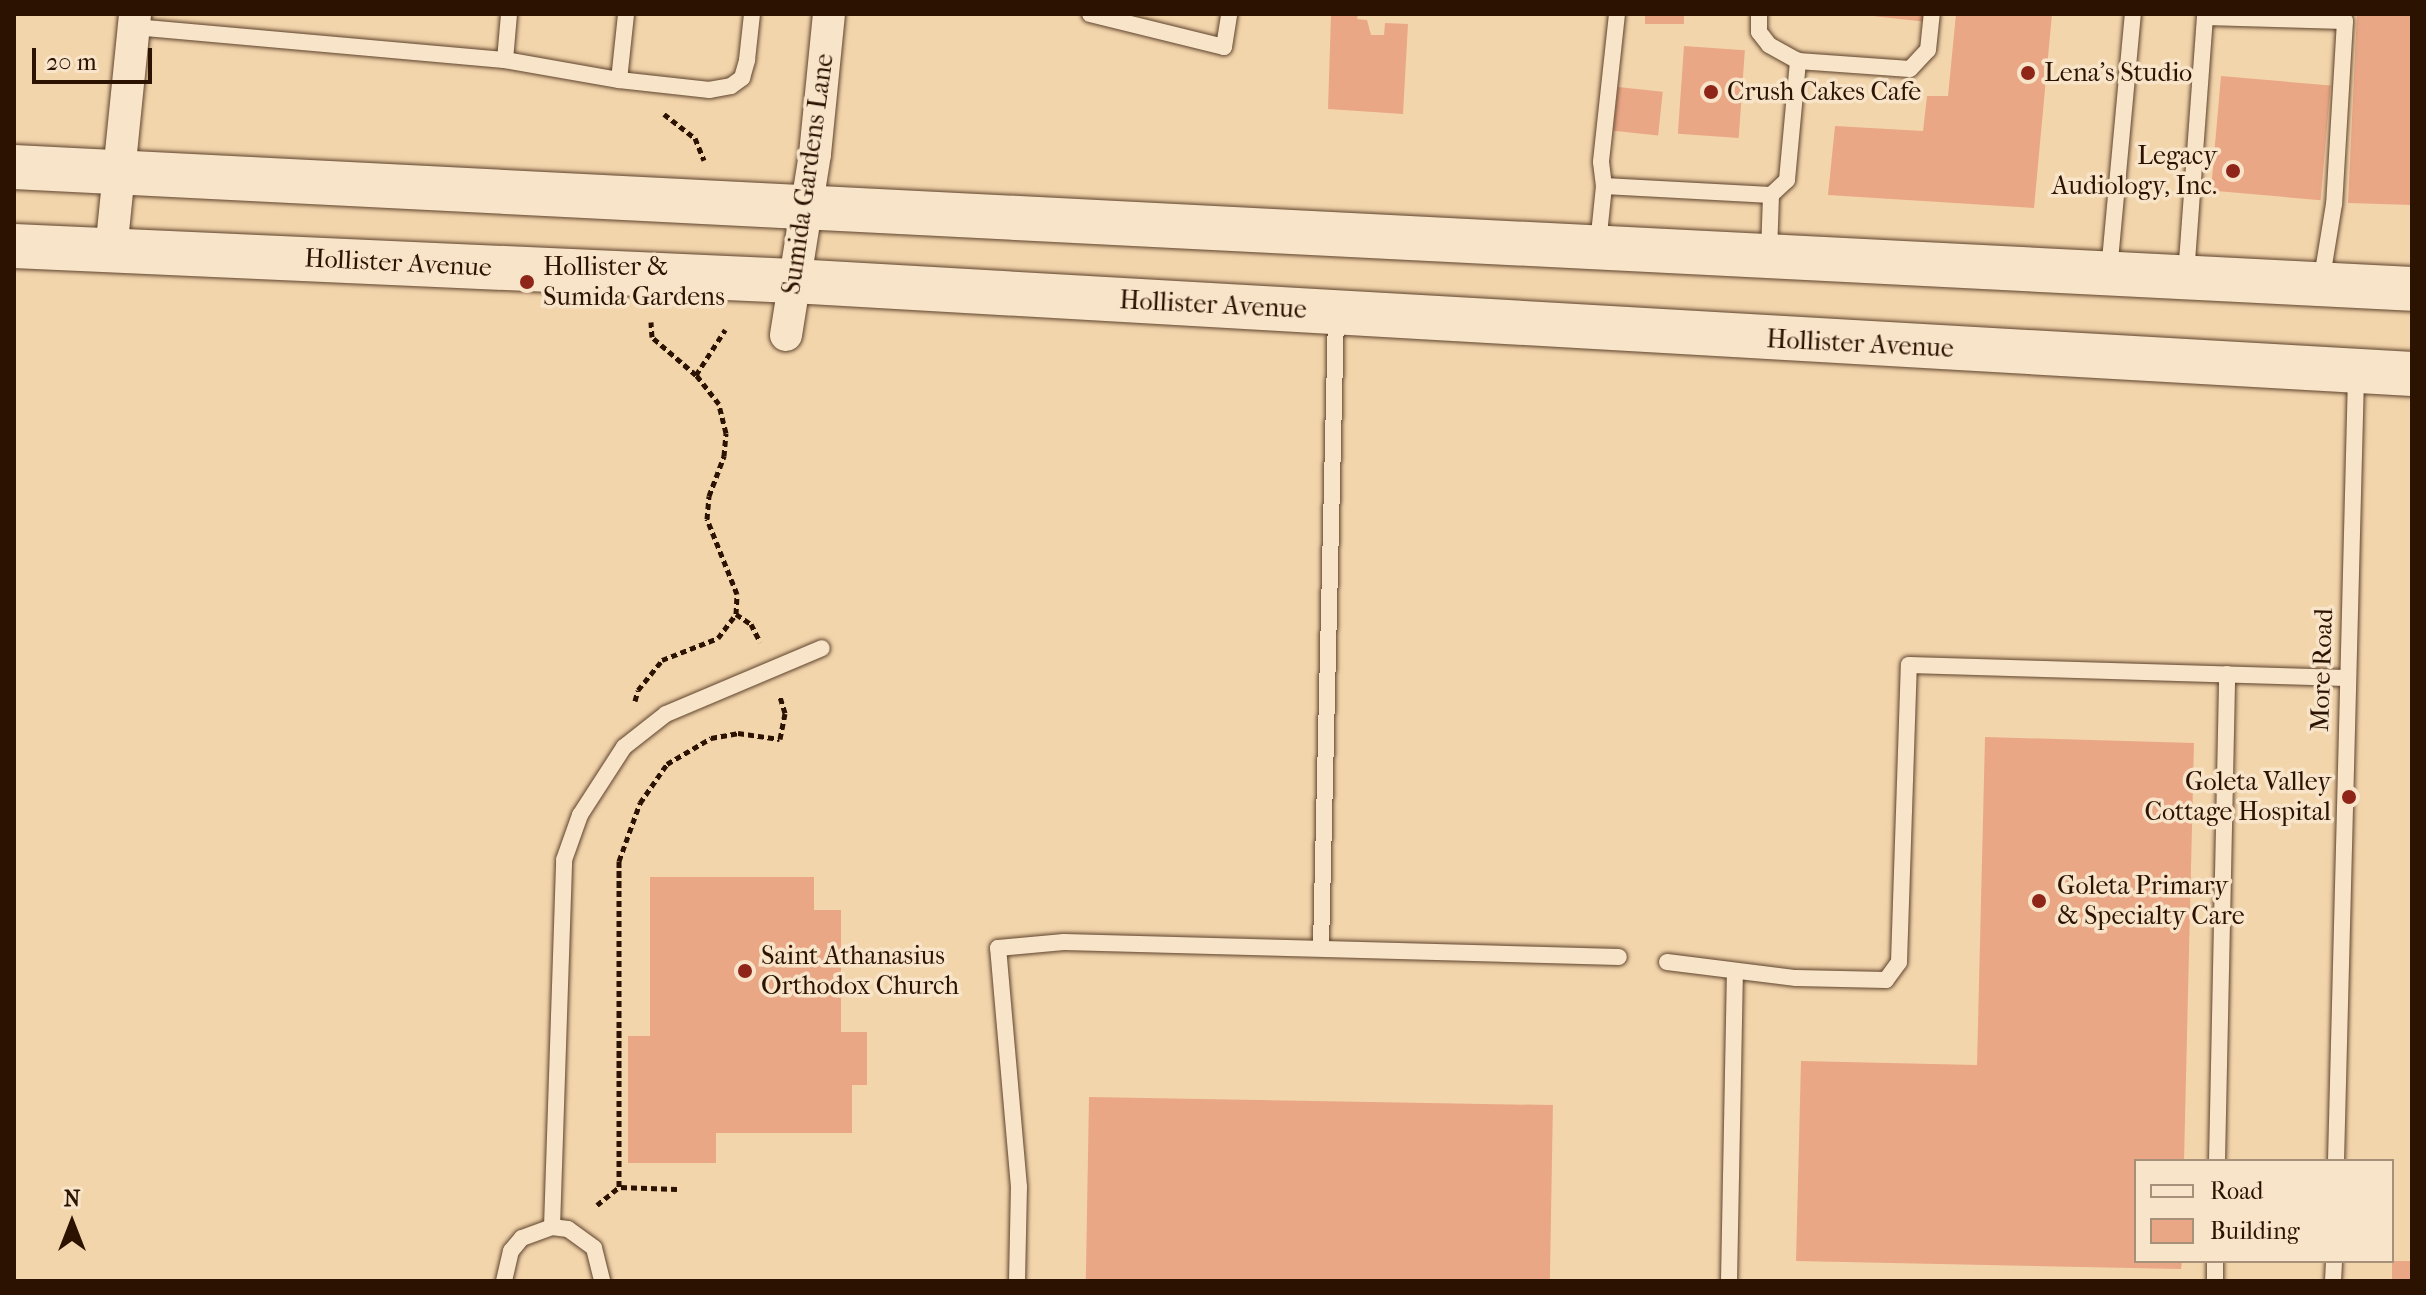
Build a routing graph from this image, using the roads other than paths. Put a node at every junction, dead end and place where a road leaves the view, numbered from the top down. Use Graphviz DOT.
graph roads {
  1 [pos="509,14"];
  2 [pos="626,14"];
  3 [pos="752,14"];
  4 [pos="829,14"];
  5 [pos="1090,14"];
  6 [pos="1229,14"];
  7 [pos="1617,14"];
  8 [pos="1759,14"];
  9 [pos="1932,14"];
  10 [pos="2133,14"];
  11 [pos="135,21"];
  12 [pos="505,60"];
  13 [pos="1798,61"];
  14 [pos="619,80"];
  15 [pos="14,167"];
  16 [pos="120,174"];
  17 [pos="1604,186"];
  18 [pos="1771,195"];
  19 [pos="806,204"];
  20 [pos="1598,244"];
  21 [pos="14,246"];
  22 [pos="111,251"];
  23 [pos="1769,253"];
  24 [pos="2109,271"];
  25 [pos="2186,275"];
  26 [pos="793,281"];
  27 [pos="2321,283"];
  28 [pos="2412,289"];
  29 [pos="1336,311"];
  30 [pos="786,335"];
  31 [pos="2356,372"];
  32 [pos="2412,374"];
  33 [pos="822,648"];
  34 [pos="2227,674"];
  35 [pos="2346,678"];
  36 [pos="1321,947"];
  37 [pos="1619,957"];
  38 [pos="1667,962"];
  39 [pos="1735,971"];
  40 [pos="2217,1159"];
  41 [pos="2336,1159"];
  42 [pos="552,1227"];
  43 [pos="504,1281"];
  44 [pos="602,1281"];
  45 [pos="1017,1281"];
  46 [pos="1729,1281"];
  1 -- 12 [label="lane"];
  2 -- 14 [label="lane"];
  3 -- 14 [label="lane"];
  4 -- 19 [label="street, Sumida Gardens Lane"];
  5 -- 6 [label="lane"];
  7 -- 17 [label="lane"];
  8 -- 13 [label="lane"];
  9 -- 13 [label="lane"];
  10 -- 24 [label="lane"];
  11 -- 12 [label="lane"];
  11 -- 16 [label="street"];
  12 -- 14 [label="lane"];
  13 -- 18 [label="lane"];
  15 -- 16 [label="main road"];
  16 -- 19 [label="main road"];
  16 -- 22 [label="street"];
  17 -- 18 [label="lane"];
  17 -- 20 [label="lane"];
  18 -- 23 [label="lane"];
  19 -- 20 [label="main road"];
  19 -- 26 [label="street, Sumida Gardens Lane"];
  20 -- 23 [label="main road"];
  21 -- 22 [label="main road, Hollister Avenue"];
  22 -- 26 [label="main road, Hollister Avenue"];
  23 -- 24 [label="main road"];
  24 -- 25 [label="main road"];
  25 -- 27 [label="main road"];
  25 -- 27 [label="lane"];
  26 -- 29 [label="main road, Hollister Avenue"];
  26 -- 30 [label="street, Sumida Gardens Lane"];
  27 -- 28 [label="main road"];
  29 -- 31 [label="main road, Hollister Avenue"];
  29 -- 36 [label="lane"];
  31 -- 32 [label="main road, Hollister Avenue"];
  31 -- 35 [label="lane, More Road"];
  33 -- 42 [label="lane"];
  34 -- 35 [label="lane"];
  34 -- 39 [label="lane"];
  34 -- 40 [label="lane"];
  35 -- 41 [label="lane, More Road"];
  36 -- 37 [label="lane"];
  36 -- 45 [label="lane"];
  38 -- 39 [label="lane"];
  39 -- 46 [label="lane"];
  42 -- 43 [label="lane"];
  42 -- 44 [label="lane"];
}
